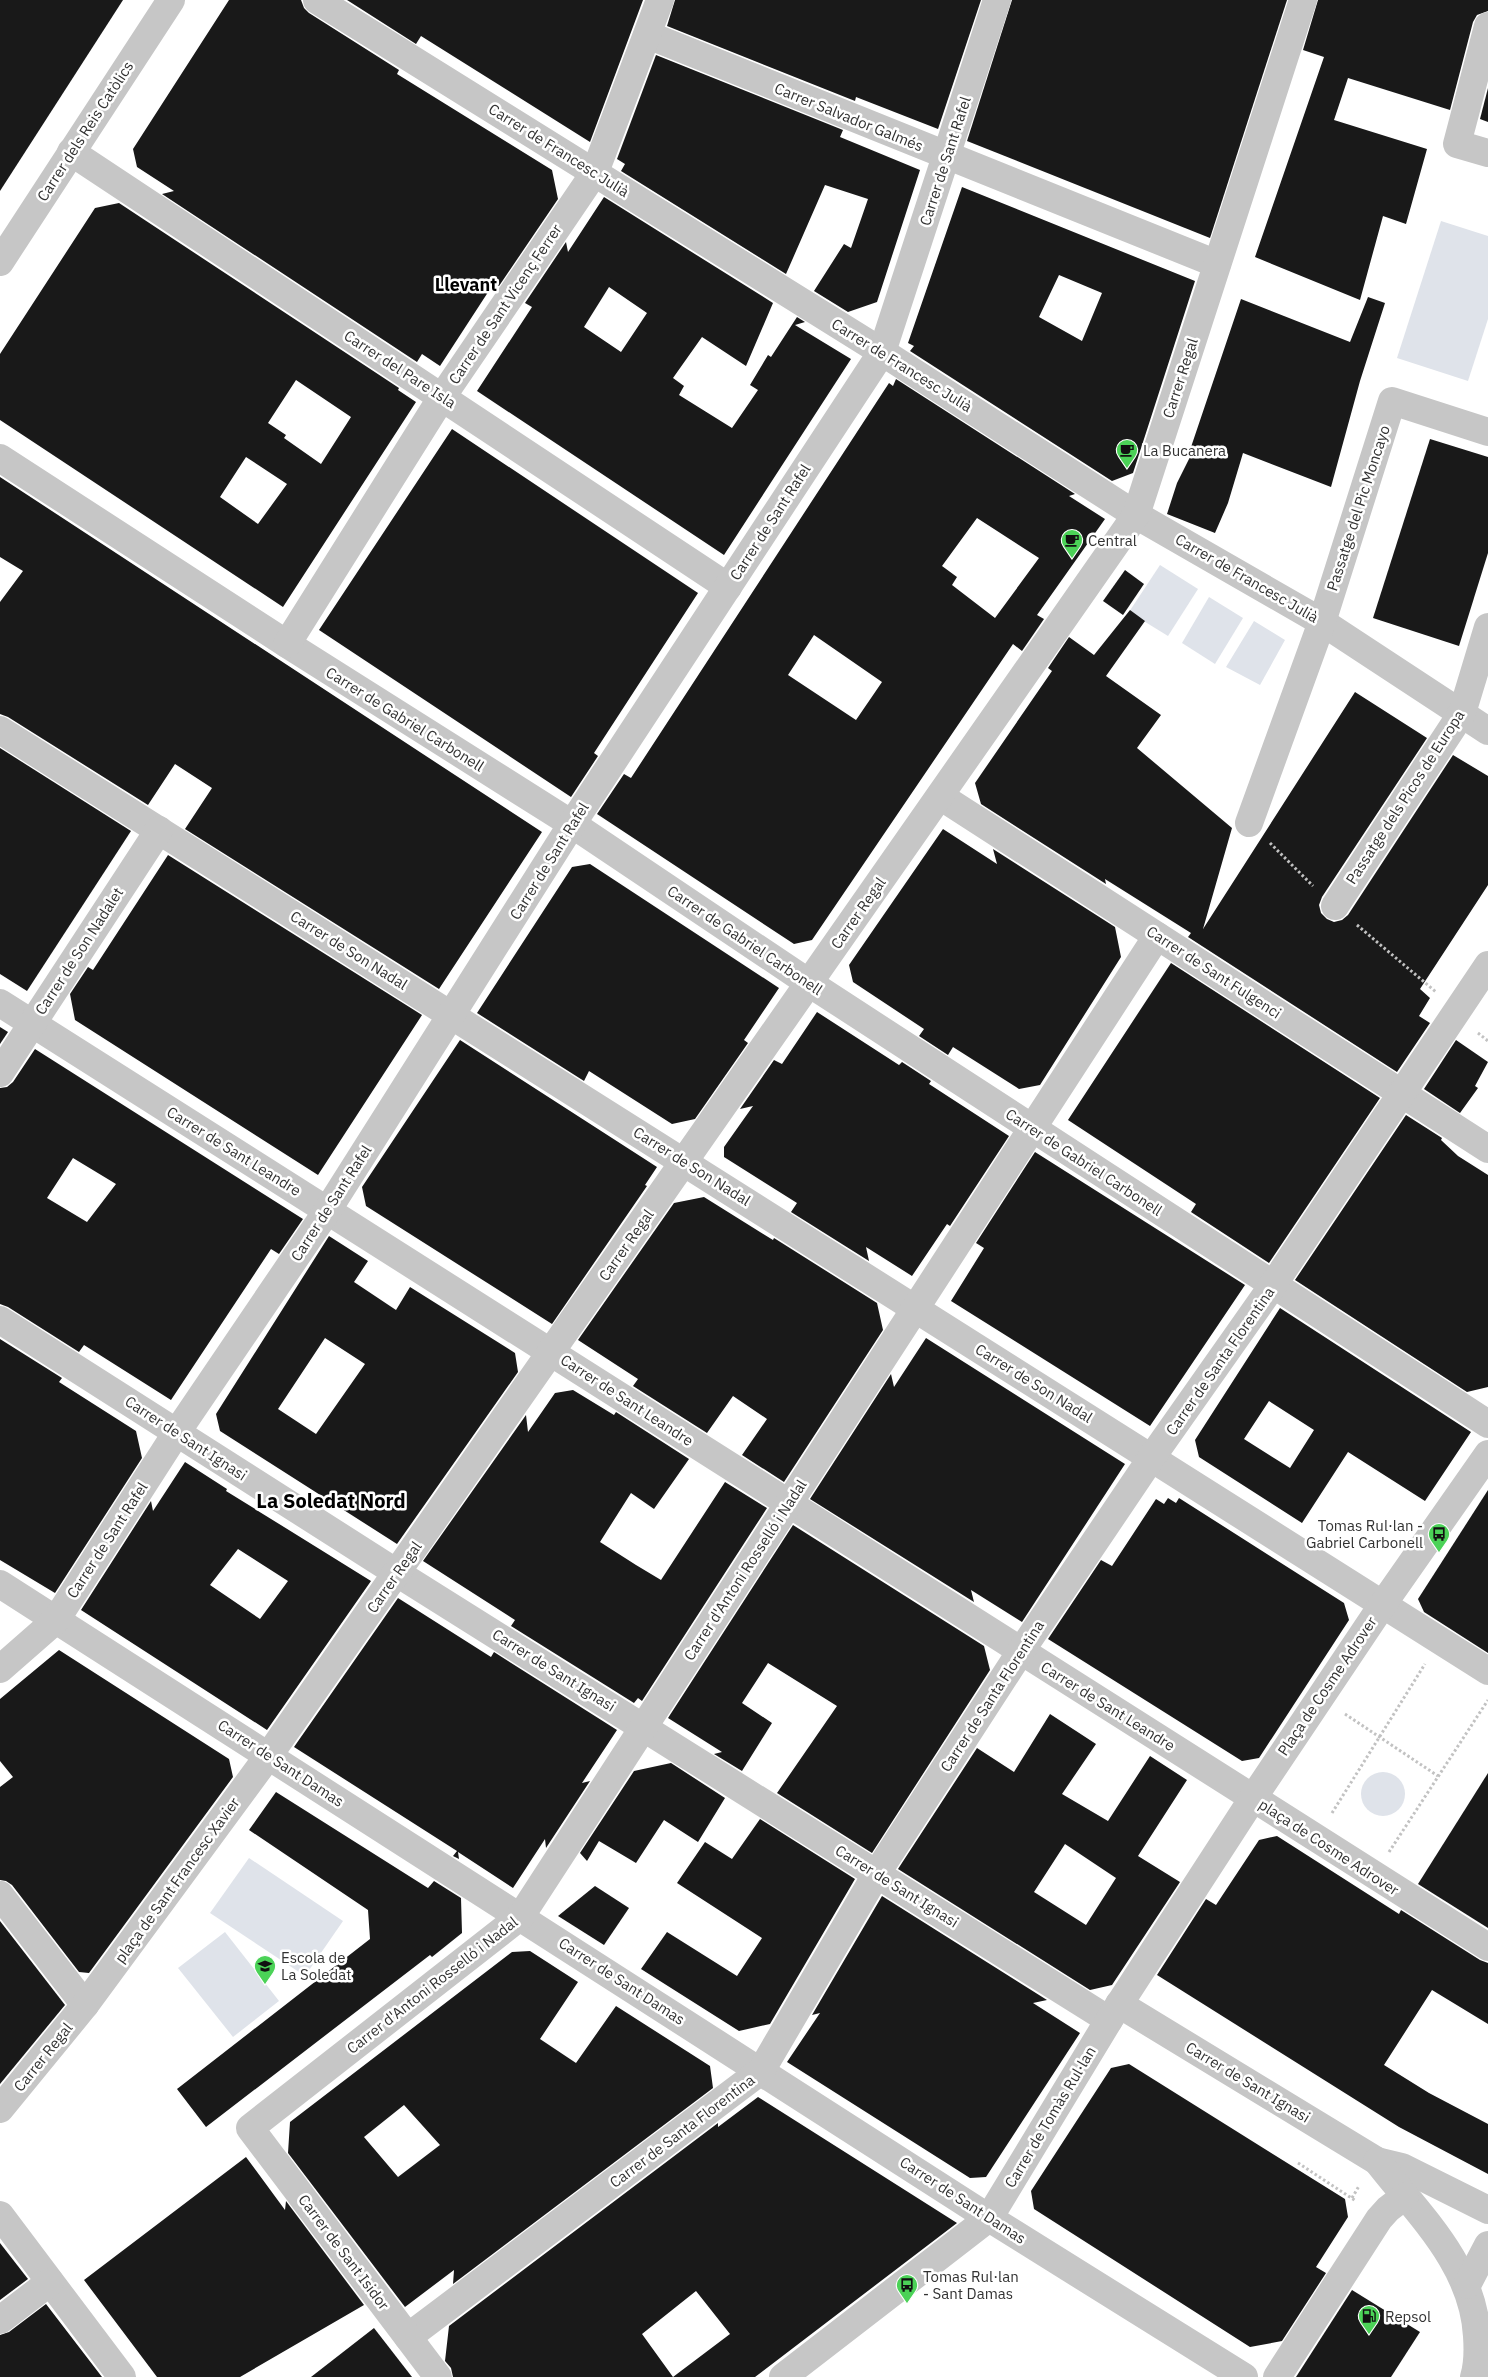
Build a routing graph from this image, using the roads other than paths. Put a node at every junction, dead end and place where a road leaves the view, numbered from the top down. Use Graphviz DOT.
graph roads {
  1 [pos="171,0"];
  2 [pos="317,0"];
  3 [pos="660,0"];
  4 [pos="997,0"];
  5 [pos="1303,0"];
  6 [pos="1488,26"];
  7 [pos="648,35"];
  8 [pos="71,152"];
  9 [pos="1488,153"];
  10 [pos="947,157"];
  11 [pos="595,172"];
  12 [pos="0,262"];
  13 [pos="1217,264"];
  14 [pos="882,352"];
  15 [pos="442,397"];
  16 [pos="1488,432"];
  17 [pos="0,458"];
  18 [pos="1136,515"];
  19 [pos="728,587"];
  20 [pos="1322,622"];
  21 [pos="1488,627"];
  22 [pos="287,644"];
  23 [pos="1462,713"];
  24 [pos="0,730"];
  25 [pos="1488,730"];
  26 [pos="940,796"];
  27 [pos="1249,823"];
  28 [pos="572,824"];
  29 [pos="159,830"];
  30 [pos="1335,906"];
  31 [pos="1157,936"];
  32 [pos="1488,965"];
  33 [pos="809,983"];
  34 [pos="0,1003"];
  35 [pos="452,1015"];
  36 [pos="31,1023"];
  37 [pos="0,1073"];
  38 [pos="1401,1093"];
  39 [pos="1032,1128"];
  40 [pos="1488,1149"];
  41 [pos="684,1162"];
  42 [pos="327,1210"];
  43 [pos="1273,1285"];
  44 [pos="916,1308"];
  45 [pos="0,1320"];
  46 [pos="551,1351"];
  47 [pos="1488,1424"];
  48 [pos="177,1432"];
  49 [pos="1488,1454"];
  50 [pos="1152,1457"];
  51 [pos="789,1504"];
  52 [pos="397,1572"];
  53 [pos="0,1584"];
  54 [pos="1383,1604"];
  55 [pos="56,1620"];
  56 [pos="1021,1651"];
  57 [pos="0,1669"];
  58 [pos="1488,1671"];
  59 [pos="644,1726"];
  60 [pos="269,1755"];
  61 [pos="1253,1798"];
  62 [pos="877,1873"];
  63 [pos="0,1895"];
  64 [pos="520,1916"];
  65 [pos="1488,1947"];
  66 [pos="85,2005"];
  67 [pos="1114,2012"];
  68 [pos="761,2071"];
  69 [pos="0,2109"];
  70 [pos="250,2128"];
  71 [pos="1377,2161"];
  72 [pos="1404,2196"];
  73 [pos="1488,2210"];
  74 [pos="0,2215"];
  75 [pos="989,2218"];
  76 [pos="1488,2226"];
  77 [pos="1488,2245"];
  78 [pos="50,2282"];
  79 [pos="1467,2285"];
  80 [pos="0,2320"];
  81 [pos="408,2337"];
  82 [pos="122,2377"];
  83 [pos="438,2377"];
  84 [pos="783,2377"];
  85 [pos="1244,2377"];
  86 [pos="1276,2377"];
  87 [pos="1474,2377"];
  1 -- 8 [label="street, Carrer dels Reis Catòlics"];
  2 -- 11 [label="street, Carrer de Francesc Julià"];
  3 -- 7 [label="street, Carrer de Sant Vicenç Ferrer"];
  4 -- 10 [label="street, Carrer de Sant Rafel"];
  5 -- 13 [label="street, Carrer Regal"];
  6 -- 9 [label="street"];
  7 -- 10 [label="street, Carrer Salvador Galmés"];
  7 -- 11 [label="street, Carrer de Sant Vicenç Ferrer"];
  8 -- 12 [label="street, Carrer dels Reis Catòlics"];
  8 -- 15 [label="street, Carrer del Pare Isla"];
  10 -- 13 [label="street, Carrer Salvador Galmés"];
  10 -- 14 [label="street, Carrer de Sant Rafel"];
  11 -- 14 [label="street, Carrer de Francesc Julià"];
  11 -- 15 [label="street, Carrer de Sant Vicenç Ferrer"];
  13 -- 18 [label="street, Carrer Regal"];
  14 -- 18 [label="street, Carrer de Francesc Julià"];
  14 -- 19 [label="street, Carrer de Sant Rafel"];
  15 -- 19 [label="street, Carrer del Pare Isla"];
  15 -- 22 [label="street, Carrer de Sant Vicenç Ferrer"];
  16 -- 20 [label="street, Passatge del Pic Moncayo"];
  17 -- 22 [label="street, Carrer de Gabriel Carbonell"];
  18 -- 20 [label="street, Carrer de Francesc Julià"];
  18 -- 26 [label="street, Carrer Regal"];
  19 -- 28 [label="street, Carrer de Sant Rafel"];
  20 -- 23 [label="street, Carrer de Francesc Julià"];
  20 -- 27 [label="street, Passatge del Pic Moncayo"];
  21 -- 23 [label="street, Passatge dels Picos de Europa"];
  22 -- 28 [label="street, Carrer de Gabriel Carbonell"];
  23 -- 25 [label="street, Carrer de Francesc Julià"];
  23 -- 30 [label="street, Passatge dels Picos de Europa"];
  24 -- 29 [label="street, Carrer de Son Nadal"];
  26 -- 31 [label="street, Carrer de Sant Fulgenci"];
  26 -- 33 [label="street, Carrer Regal"];
  28 -- 33 [label="street, Carrer de Gabriel Carbonell"];
  28 -- 35 [label="street, Carrer de Sant Rafel"];
  29 -- 35 [label="street, Carrer de Son Nadal"];
  29 -- 36 [label="street, Carrer de Son Nadalet"];
  31 -- 38 [label="street, Carrer de Sant Fulgenci"];
  31 -- 39 [label="street, Carrer d'Antoni Rosselló i Nadal"];
  32 -- 38 [label="street, Carrer de Santa Florentina"];
  33 -- 39 [label="street, Carrer de Gabriel Carbonell"];
  33 -- 41 [label="street, Carrer Regal"];
  34 -- 36 [label="street, Carrer de Sant Leandre"];
  35 -- 41 [label="street, Carrer de Son Nadal"];
  35 -- 42 [label="street, Carrer de Sant Rafel"];
  36 -- 37 [label="street, Carrer de Son Nadalet"];
  36 -- 42 [label="street, Carrer de Sant Leandre"];
  38 -- 40 [label="street, Carrer de Sant Fulgenci"];
  38 -- 43 [label="street, Carrer de Santa Florentina"];
  39 -- 43 [label="street, Carrer de Gabriel Carbonell"];
  39 -- 44 [label="street, Carrer d'Antoni Rosselló i Nadal"];
  41 -- 44 [label="street, Carrer de Son Nadal"];
  41 -- 46 [label="street, Carrer Regal"];
  42 -- 46 [label="street, Carrer de Sant Leandre"];
  42 -- 48 [label="street, Carrer de Sant Rafel"];
  43 -- 47 [label="street, Carrer de Gabriel Carbonell"];
  43 -- 50 [label="street, Carrer de Santa Florentina"];
  44 -- 50 [label="street, Carrer de Son Nadal"];
  44 -- 51 [label="street, Carrer d'Antoni Rosselló i Nadal"];
  45 -- 48 [label="street, Carrer de Sant Ignasi"];
  46 -- 51 [label="street, Carrer de Sant Leandre"];
  46 -- 52 [label="street, Carrer Regal"];
  48 -- 52 [label="street, Carrer de Sant Ignasi"];
  48 -- 55 [label="street, Carrer de Sant Rafel"];
  49 -- 54 [label="street"];
  50 -- 54 [label="street, Carrer de Son Nadal"];
  50 -- 56 [label="street, Carrer de Santa Florentina"];
  51 -- 56 [label="street, Carrer de Sant Leandre"];
  51 -- 59 [label="street, Carrer d'Antoni Rosselló i Nadal"];
  52 -- 59 [label="street, Carrer de Sant Ignasi"];
  52 -- 60 [label="street, Carrer Regal"];
  53 -- 55 [label="street, Carrer de Sant Damas"];
  54 -- 58 [label="street, Plaça de Cosme Adrover"];
  54 -- 61 [label="street, Plaça de Cosme Adrover"];
  55 -- 57 [label="street, Carrer de Sant Rafel"];
  55 -- 60 [label="street, Carrer de Sant Damas"];
  56 -- 61 [label="street, Carrer de Sant Leandre"];
  56 -- 62 [label="street, Carrer de Santa Florentina"];
  59 -- 62 [label="street, Carrer de Sant Ignasi"];
  59 -- 64 [label="street, Carrer d'Antoni Rosselló i Nadal"];
  60 -- 64 [label="street, Carrer de Sant Damas"];
  60 -- 66 [label="street, plaça de Sant Francesc Xavier"];
  61 -- 65 [label="street, plaça de Cosme Adrover"];
  61 -- 67 [label="street, Carrer de Tomàs Rul·lan"];
  62 -- 67 [label="street, Carrer de Sant Ignasi"];
  62 -- 68 [label="street, Carrer de Santa Florentina"];
  63 -- 66 [label="street"];
  64 -- 68 [label="street, Carrer de Sant Damas"];
  64 -- 70 [label="street, Carrer d'Antoni Rosselló i Nadal"];
  66 -- 69 [label="street, Carrer Regal"];
  67 -- 71 [label="street, Carrer de Sant Ignasi"];
  67 -- 75 [label="street, Carrer de Tomàs Rul·lan"];
  68 -- 75 [label="street, Carrer de Sant Damas"];
  68 -- 81 [label="street, Carrer de Santa Florentina"];
  70 -- 81 [label="street, Carrer de Sant Isidor"];
  71 -- 72 [label="street"];
  71 -- 73 [label="street"];
  72 -- 76 [label="street"];
  72 -- 79 [label="street"];
  72 -- 86 [label="street"];
  74 -- 78 [label="street"];
  75 -- 84 [label="street, Carrer de Tomàs Rul·lan"];
  75 -- 85 [label="street, Carrer de Sant Damas"];
  77 -- 79 [label="street"];
  78 -- 80 [label="street"];
  78 -- 82 [label="street"];
  79 -- 87 [label="street"];
  81 -- 83 [label="street, Carrer de Sant Isidor"];
}
